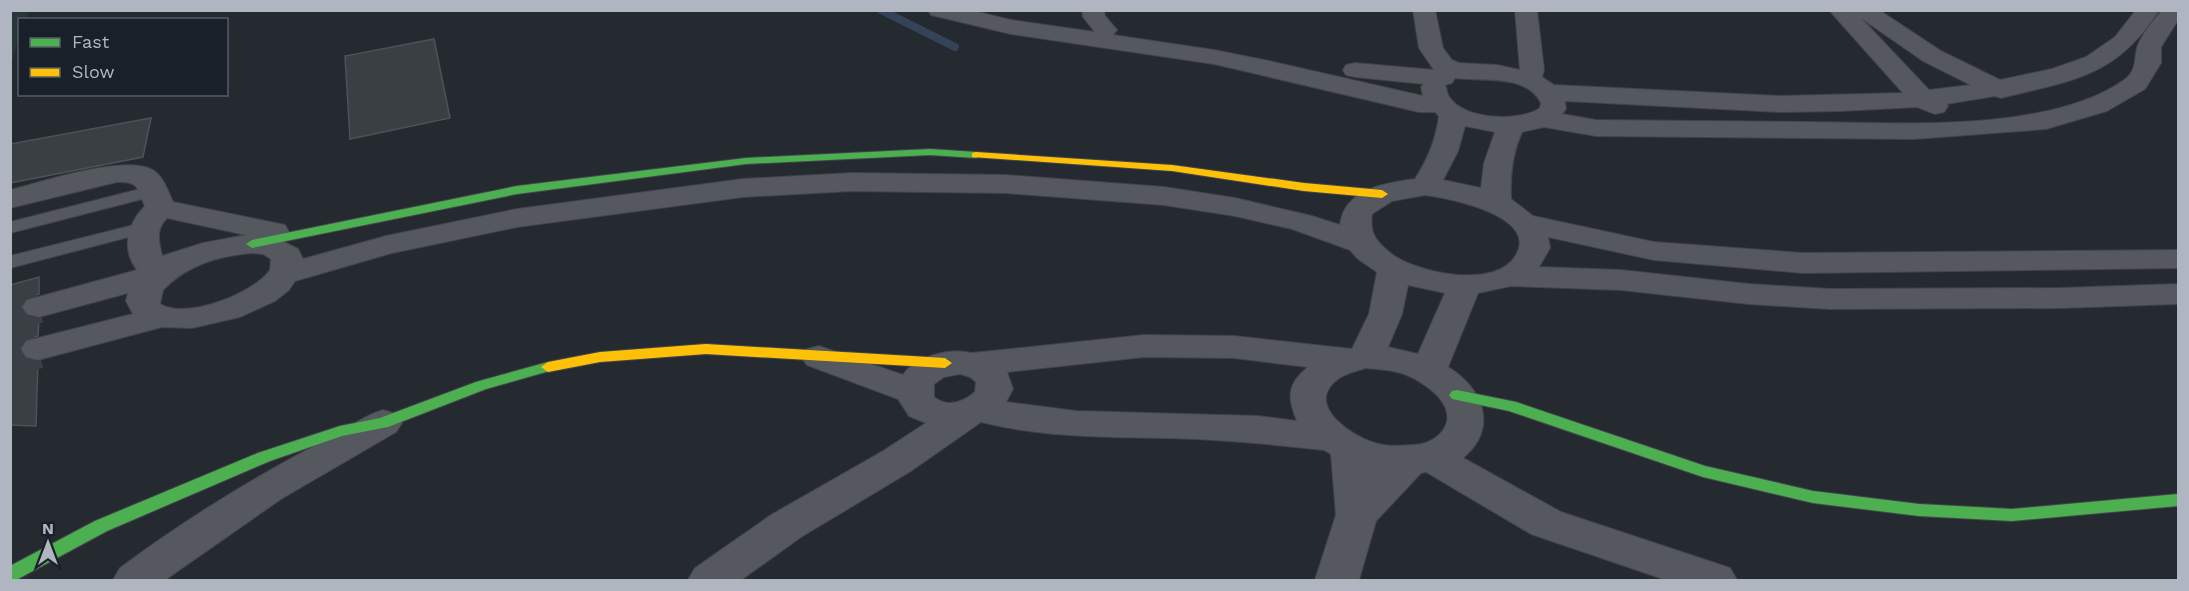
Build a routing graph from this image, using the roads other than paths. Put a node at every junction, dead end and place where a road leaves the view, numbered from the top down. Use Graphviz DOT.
graph roads {
  1 [pos="939,10"];
  2 [pos="1022,10"];
  3 [pos="1424,10"];
  4 [pos="1526,10"];
  5 [pos="1840,10"];
  6 [pos="1863,10"];
  7 [pos="2148,10"];
  8 [pos="2175,10"];
  9 [pos="1099,20"];
  10 [pos="1452,75"];
  11 [pos="1537,87"];
  12 [pos="1999,89"];
  13 [pos="1924,100"];
  14 [pos="1447,109"];
  15 [pos="1543,119"];
  16 [pos="2028,123"];
  17 [pos="1512,125"];
  18 [pos="1996,126"];
  19 [pos="1425,186"];
  20 [pos="1382,194"];
  21 [pos="10,200"];
  22 [pos="1496,203"];
  23 [pos="152,209"];
  24 [pos="1524,223"];
  25 [pos="10,228"];
  26 [pos="292,236"];
  27 [pos="1361,243"];
  28 [pos="252,244"];
  29 [pos="2178,259"];
  30 [pos="10,262"];
  31 [pos="1393,268"];
  32 [pos="167,270"];
  33 [pos="285,274"];
  34 [pos="1511,276"];
  35 [pos="1465,284"];
  36 [pos="2178,294"];
  37 [pos="39,307"];
  38 [pos="161,317"];
  39 [pos="38,350"];
  40 [pos="819,357"];
  41 [pos="1356,359"];
  42 [pos="960,364"];
  43 [pos="1428,371"];
  44 [pos="1457,395"];
  45 [pos="918,400"];
  46 [pos="974,411"];
  47 [pos="383,423"];
  48 [pos="1341,444"];
  49 [pos="1419,459"];
  50 [pos="897,461"];
  51 [pos="2178,500"];
  52 [pos="1357,515"];
  53 [pos="10,575"];
  54 [pos="135,580"];
  55 [pos="710,580"];
  56 [pos="1337,580"];
  57 [pos="1715,580"];
  1 -- 14 [label="street"];
  2 -- 9 [label="street"];
  3 -- 10 [label="street"];
  4 -- 11 [label="street"];
  5 -- 13 [label="street"];
  6 -- 12 [label="street"];
  7 -- 12 [label="street"];
  8 -- 16 [label="street"];
  9 -- 10 [label="street"];
  10 -- 11 [label="street"];
  10 -- 14 [label="street"];
  11 -- 13 [label="street"];
  11 -- 15 [label="street"];
  12 -- 13 [label="street"];
  12 -- 16 [label="street"];
  13 -- 18 [label="street"];
  14 -- 17 [label="street"];
  14 -- 19 [label="street"];
  15 -- 17 [label="street"];
  15 -- 18 [label="street"];
  16 -- 18 [label="street"];
  17 -- 22 [label="street"];
  19 -- 20 [label="street"];
  19 -- 22 [label="street"];
  20 -- 26 [label="street"];
  20 -- 27 [label="street"];
  21 -- 23 [label="street"];
  22 -- 24 [label="street"];
  23 -- 25 [label="lane"];
  23 -- 26 [label="street"];
  23 -- 30 [label="lane"];
  23 -- 32 [label="street"];
  24 -- 29 [label="street"];
  24 -- 34 [label="street"];
  26 -- 28 [label="street"];
  27 -- 31 [label="street"];
  27 -- 33 [label="street"];
  28 -- 32 [label="street"];
  28 -- 33 [label="street"];
  31 -- 35 [label="street"];
  31 -- 41 [label="street"];
  32 -- 37 [label="street"];
  32 -- 38 [label="street"];
  33 -- 38 [label="street"];
  34 -- 35 [label="street"];
  34 -- 36 [label="street"];
  35 -- 43 [label="street"];
  38 -- 39 [label="street"];
  40 -- 42 [label="street"];
  40 -- 45 [label="street"];
  40 -- 47 [label="street"];
  41 -- 42 [label="street"];
  41 -- 43 [label="street"];
  41 -- 48 [label="street"];
  42 -- 45 [label="street"];
  42 -- 46 [label="street"];
  43 -- 44 [label="street"];
  44 -- 49 [label="street"];
  44 -- 51 [label="street"];
  45 -- 46 [label="street"];
  45 -- 50 [label="street"];
  46 -- 48 [label="street"];
  46 -- 50 [label="street"];
  47 -- 53 [label="street"];
  47 -- 54 [label="street"];
  48 -- 49 [label="street"];
  48 -- 52 [label="street"];
  49 -- 52 [label="street"];
  49 -- 57 [label="street"];
  50 -- 55 [label="street"];
  52 -- 56 [label="street"];
}
